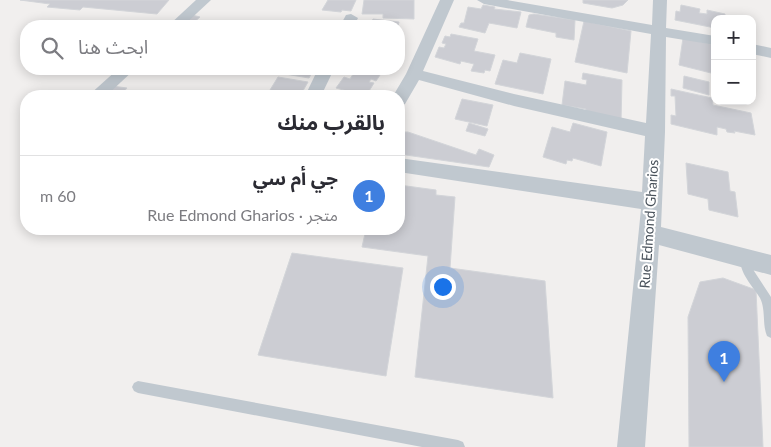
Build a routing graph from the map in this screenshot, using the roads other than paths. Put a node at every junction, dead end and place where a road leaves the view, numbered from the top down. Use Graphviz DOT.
graph roads {
  1 [pos="204,0"];
  2 [pos="447,0"];
  3 [pos="484,0"];
  4 [pos="660,0"];
  5 [pos="181,20"];
  6 [pos="659,30"];
  7 [pos="711,40"];
  8 [pos="756,50"];
  9 [pos="771,53"];
  10 [pos="414,74"];
  11 [pos="120,75"];
  12 [pos="323,75"];
  13 [pos="103,90"];
  14 [pos="315,90"];
  15 [pos="405,90"];
  16 [pos="656,132"];
  17 [pos="405,166"];
  18 [pos="652,202"];
  19 [pos="649,233"];
  20 [pos="746,259"];
  21 [pos="771,265"];
  22 [pos="771,332"];
  23 [pos="138,387"];
  24 [pos="458,447"];
  25 [pos="631,447"];
  1 -- 5 [label="street"];
  2 -- 10 [label="street"];
  3 -- 6 [label="street"];
  4 -- 6 [label="street, Rue Edmond Gharios"];
  6 -- 7 [label="street"];
  6 -- 16 [label="street, Rue Edmond Gharios"];
  8 -- 9 [label="street"];
  10 -- 15 [label="street"];
  10 -- 16 [label="street"];
  11 -- 13 [label="street"];
  12 -- 14 [label="street"];
  16 -- 18 [label="street, Rue Edmond Gharios"];
  17 -- 18 [label="street"];
  18 -- 19 [label="street, Rue Edmond Gharios"];
  19 -- 20 [label="street"];
  19 -- 25 [label="street, Rue Edmond Gharios"];
  20 -- 21 [label="street"];
  20 -- 22 [label="lane"];
  23 -- 24 [label="lane"];
}
